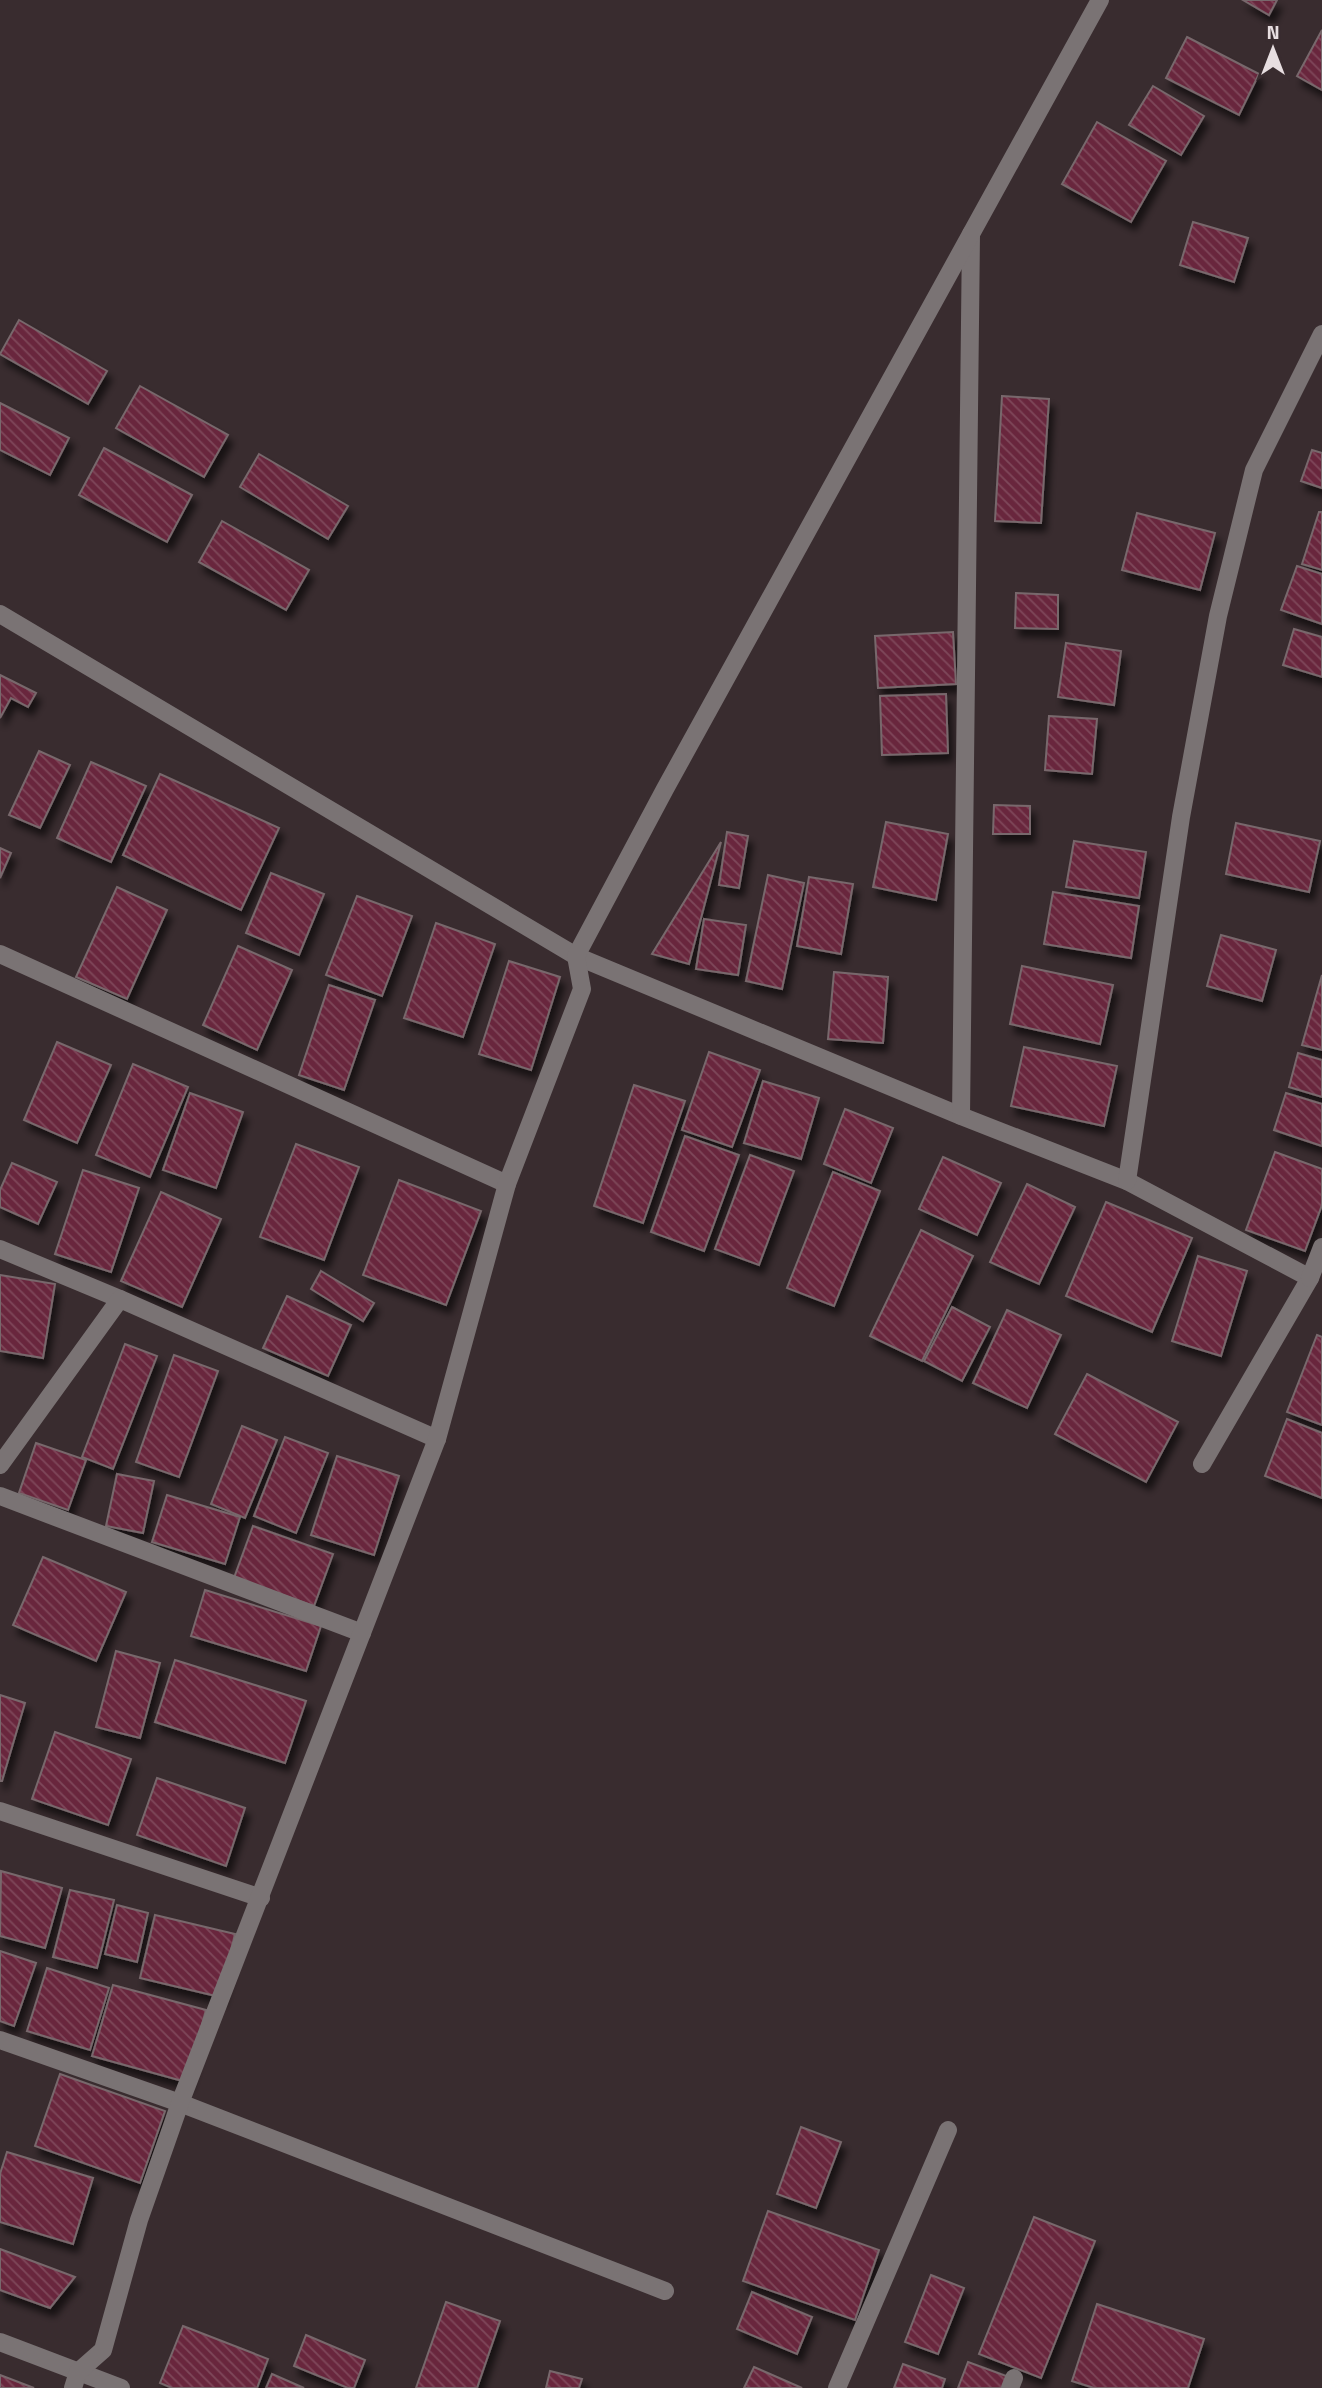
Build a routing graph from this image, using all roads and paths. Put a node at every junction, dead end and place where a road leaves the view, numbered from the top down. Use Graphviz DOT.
graph roads {
  1 [pos="1100,0"];
  2 [pos="971,232"];
  3 [pos="1322,334"];
  4 [pos="0,614"];
  5 [pos="0,954"];
  6 [pos="576,956"];
  7 [pos="961,1116"];
  8 [pos="1127,1181"];
  9 [pos="507,1184"];
  10 [pos="1322,1247"];
  11 [pos="0,1249"];
  12 [pos="1310,1279"];
  13 [pos="120,1299"];
  14 [pos="437,1439"];
  15 [pos="1202,1464"];
  16 [pos="0,1465"];
  17 [pos="0,1496"];
  18 [pos="362,1633"];
  19 [pos="0,1811"];
  20 [pos="261,1898"];
  21 [pos="0,2040"];
  22 [pos="180,2103"];
  23 [pos="948,2130"];
  24 [pos="665,2291"];
  25 [pos="0,2342"];
  26 [pos="75,2380"];
  27 [pos="121,2388"];
  28 [pos="837,2388"];
  1 -- 2 [label="street"];
  2 -- 6 [label="street"];
  2 -- 7 [label="street"];
  3 -- 8 [label="street"];
  4 -- 6 [label="street"];
  5 -- 9 [label="street"];
  6 -- 7 [label="street"];
  6 -- 9 [label="street"];
  7 -- 8 [label="street"];
  8 -- 12 [label="street"];
  9 -- 14 [label="street"];
  10 -- 12 [label="street"];
  11 -- 13 [label="street"];
  12 -- 15 [label="street"];
  13 -- 14 [label="street"];
  13 -- 16 [label="street"];
  14 -- 18 [label="street"];
  17 -- 18 [label="street"];
  18 -- 20 [label="street"];
  19 -- 20 [label="street"];
  20 -- 22 [label="street"];
  21 -- 22 [label="street"];
  22 -- 24 [label="street"];
  22 -- 26 [label="street"];
  23 -- 28 [label="street"];
  25 -- 26 [label="street"];
  26 -- 27 [label="street"];
}
